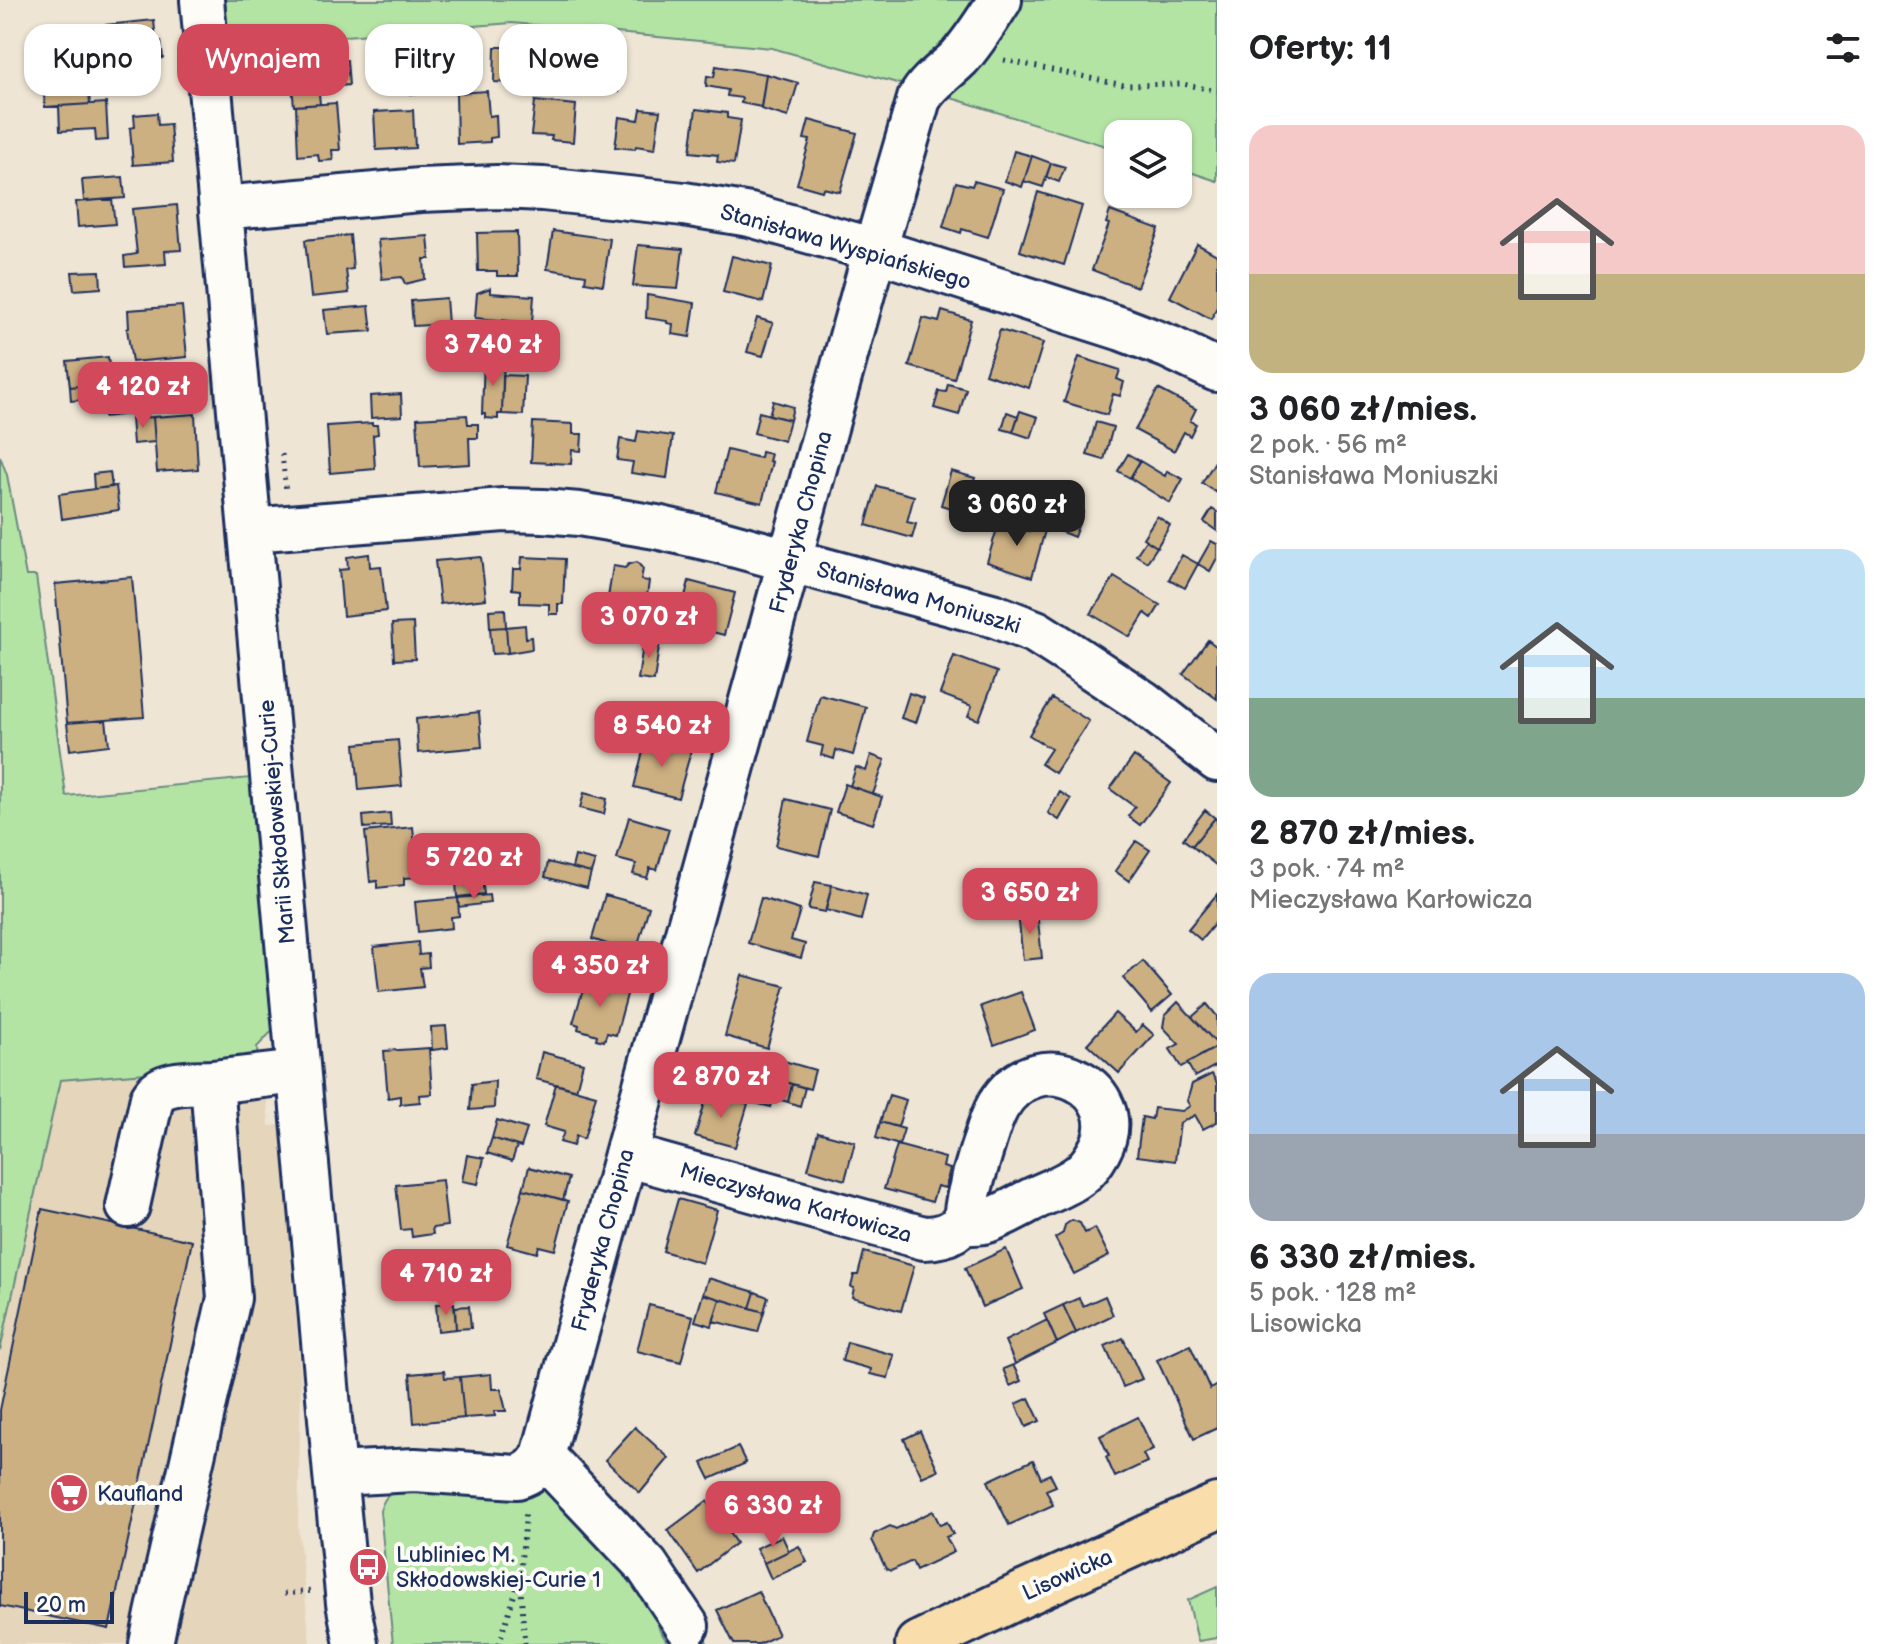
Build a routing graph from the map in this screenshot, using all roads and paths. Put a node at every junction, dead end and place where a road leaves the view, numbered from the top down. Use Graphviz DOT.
graph roads {
  1 [pos="202,0"];
  2 [pos="1000,0"];
  3 [pos="971,44"];
  4 [pos="1217,91"];
  5 [pos="221,208"];
  6 [pos="875,250"];
  7 [pos="1217,370"];
  8 [pos="250,530"];
  9 [pos="790,560"];
  10 [pos="1217,760"];
  11 [pos="298,1072"];
  12 [pos="212,1082"];
  13 [pos="626,1155"];
  14 [pos="128,1206"];
  15 [pos="965,1223"];
  16 [pos="536,1465"];
  17 [pos="335,1474"];
  18 [pos="1217,1506"];
  19 [pos="520,1577"];
  20 [pos="313,1591"];
  21 [pos="284,1594"];
  22 [pos="687,1626"];
  23 [pos="151,1644"];
  24 [pos="356,1644"];
  25 [pos="499,1644"];
  26 [pos="525,1644"];
  27 [pos="918,1644"];
  1 -- 5 [label="street, Marii Skłodowskiej-Curie"];
  2 -- 3 [label="street"];
  3 -- 4 [label="path"];
  3 -- 6 [label="street, Fryderyka Chopina"];
  5 -- 6 [label="street, Stanisława Wyspiańskiego"];
  5 -- 8 [label="street, Marii Skłodowskiej-Curie"];
  6 -- 7 [label="street, Stanisława Wyspiańskiego"];
  6 -- 9 [label="street, Fryderyka Chopina"];
  8 -- 9 [label="street, Stanisława Moniuszki"];
  8 -- 11 [label="street, Marii Skłodowskiej-Curie"];
  9 -- 10 [label="street, Stanisława Moniuszki"];
  9 -- 13 [label="street, Fryderyka Chopina"];
  11 -- 12 [label="street"];
  11 -- 17 [label="street, Marii Skłodowskiej-Curie"];
  12 -- 14 [label="street"];
  12 -- 23 [label="street"];
  13 -- 15 [label="street, Mieczysława Karłowicza"];
  13 -- 16 [label="street, Fryderyka Chopina"];
  16 -- 17 [label="street"];
  16 -- 19 [label="path"];
  16 -- 22 [label="street"];
  17 -- 24 [label="street, Marii Skłodowskiej-Curie"];
  18 -- 27 [label="main road, Lisowicka"];
  19 -- 25 [label="path"];
  19 -- 26 [label="path"];
  20 -- 21 [label="path"];
}
